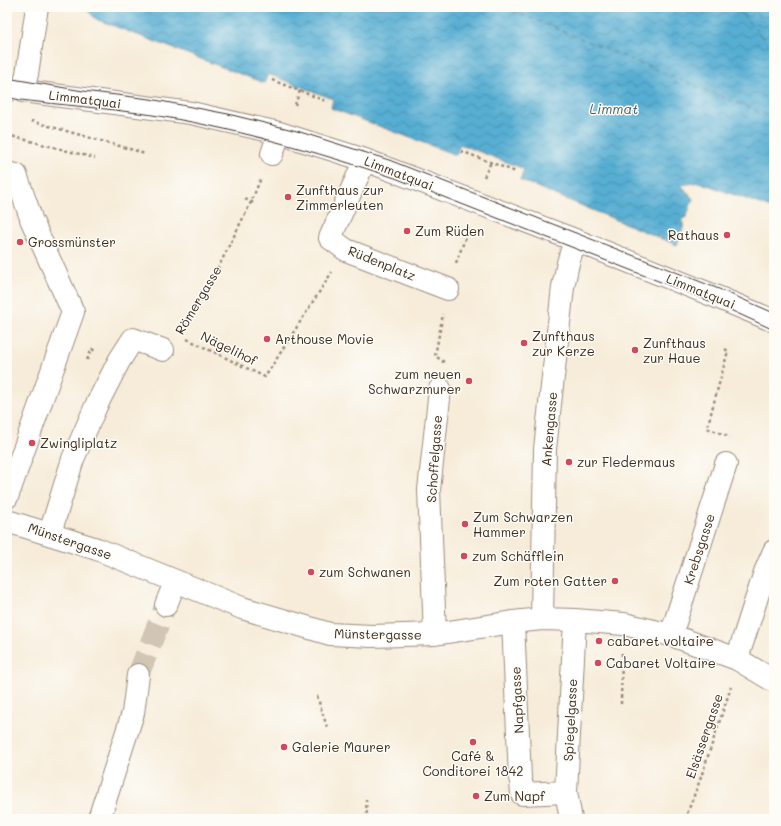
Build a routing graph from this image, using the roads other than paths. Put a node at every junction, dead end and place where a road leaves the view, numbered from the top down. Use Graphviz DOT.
graph roads {
  1 [pos="37,7"];
  2 [pos="15,89"];
  3 [pos="279,133"];
  4 [pos="272,154"];
  5 [pos="361,168"];
  6 [pos="7,173"];
  7 [pos="575,240"];
  8 [pos="448,289"];
  9 [pos="774,321"];
  10 [pos="163,350"];
  11 [pos="440,389"];
  12 [pos="726,464"];
  13 [pos="7,497"];
  14 [pos="7,521"];
  15 [pos="50,534"];
  16 [pos="774,551"];
  17 [pos="176,582"];
  18 [pos="166,605"];
  19 [pos="542,619"];
  20 [pos="575,620"];
  21 [pos="513,622"];
  22 [pos="435,634"];
  23 [pos="671,635"];
  24 [pos="737,659"];
  25 [pos="138,675"];
  26 [pos="774,681"];
  27 [pos="566,792"];
  28 [pos="99,819"];
  29 [pos="571,819"];
  1 -- 2 [label="street"];
  2 -- 3 [label="street, Limmatquai"];
  3 -- 4 [label="street"];
  3 -- 5 [label="street, Limmatquai"];
  5 -- 7 [label="street, Limmatquai"];
  5 -- 8 [label="street, Rüdenplatz"];
  6 -- 13 [label="street"];
  7 -- 9 [label="street, Limmatquai"];
  7 -- 19 [label="street, Ankengasse"];
  10 -- 15 [label="street"];
  11 -- 22 [label="street, Schoffelgasse"];
  12 -- 23 [label="street, Krebsgasse"];
  14 -- 15 [label="street, Münstergasse"];
  15 -- 17 [label="street, Münstergasse"];
  16 -- 24 [label="street"];
  17 -- 18 [label="street"];
  17 -- 22 [label="street, Münstergasse"];
  19 -- 20 [label="street, Münstergasse"];
  19 -- 21 [label="street, Münstergasse"];
  20 -- 23 [label="street, Münstergasse"];
  20 -- 27 [label="street, Spiegelgasse"];
  21 -- 22 [label="street, Münstergasse"];
  21 -- 27 [label="street, Napfgasse"];
  23 -- 24 [label="street, Münstergasse"];
  24 -- 26 [label="street, Münstergasse"];
  25 -- 28 [label="street"];
  27 -- 29 [label="street, Spiegelgasse"];
}
